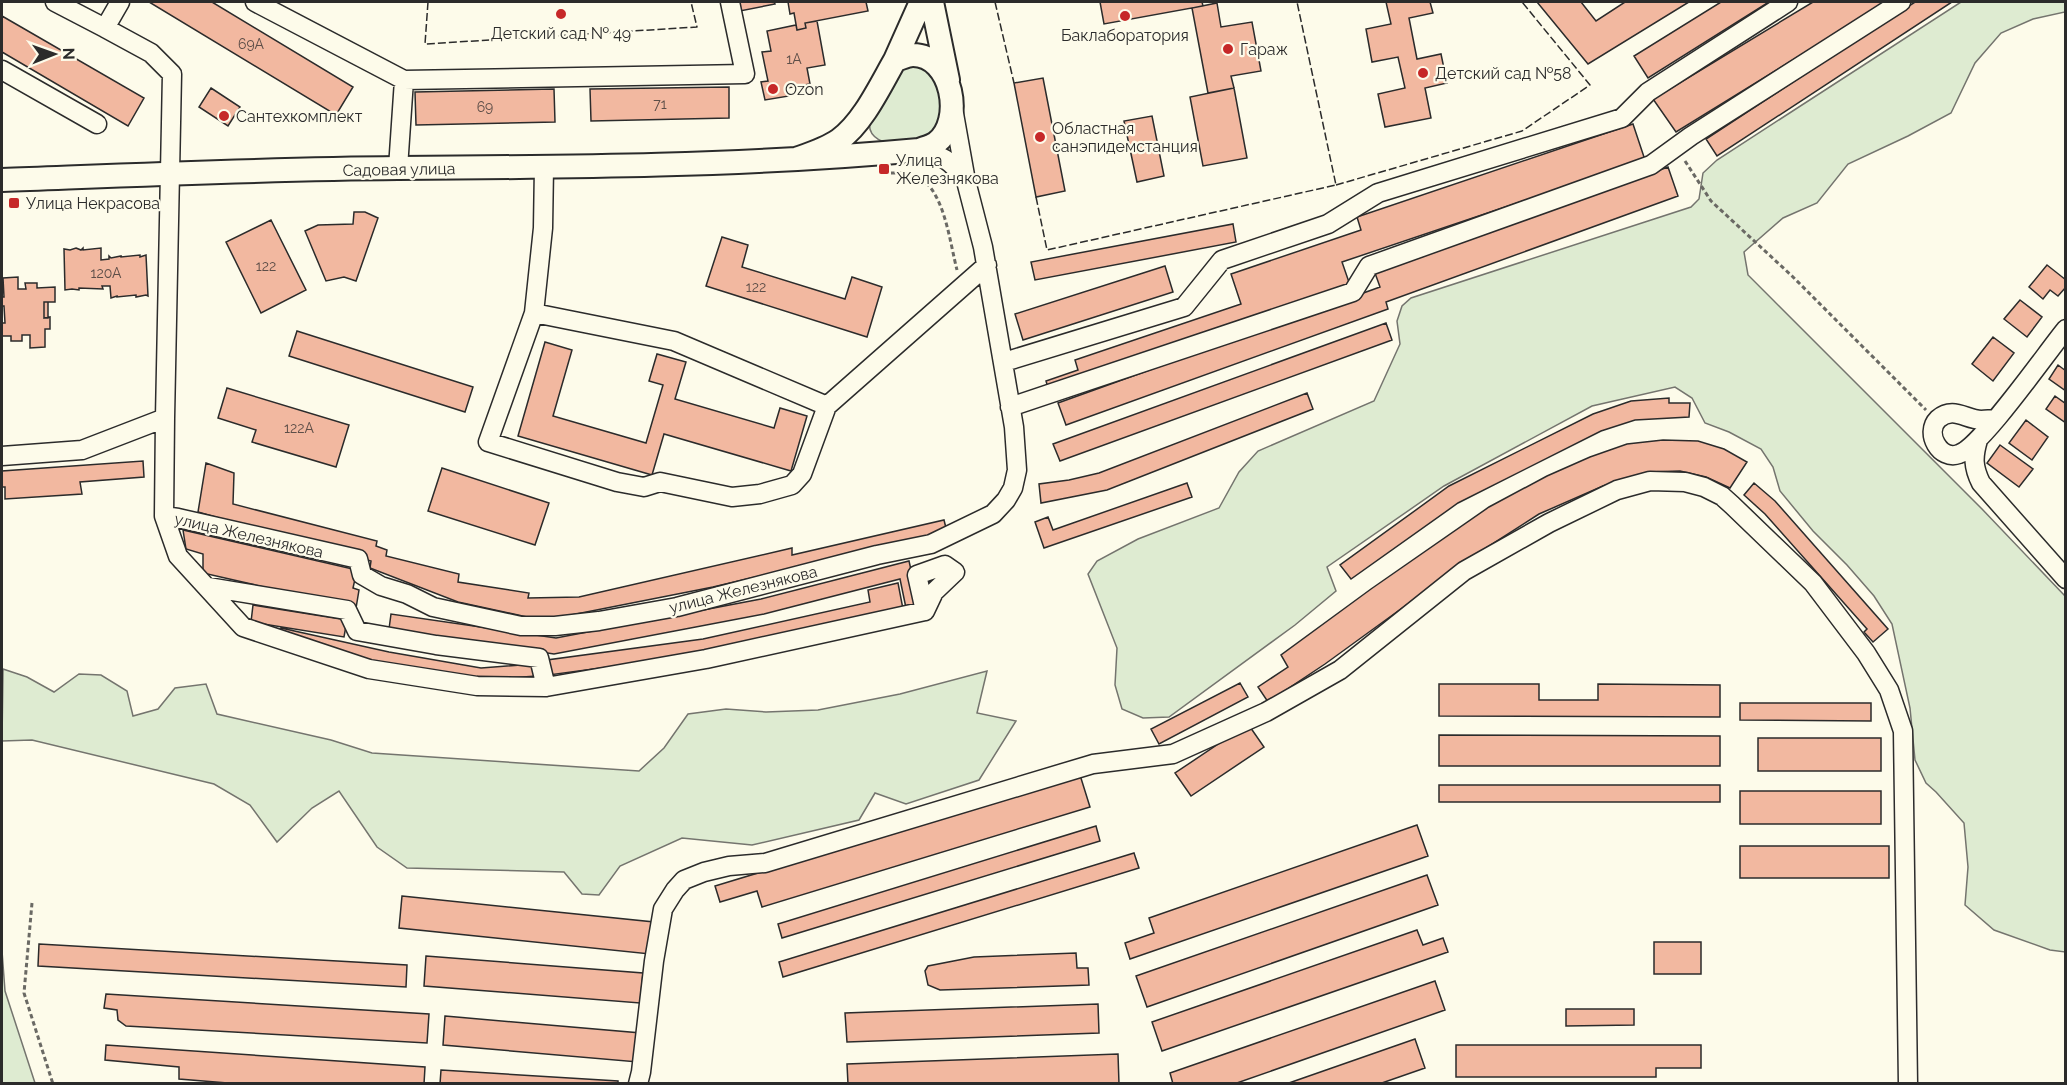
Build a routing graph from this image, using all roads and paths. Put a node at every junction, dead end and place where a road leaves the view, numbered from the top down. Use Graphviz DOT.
graph roads {
  1 [pos="55,2"];
  2 [pos="120,2"];
  3 [pos="255,2"];
  4 [pos="730,2"];
  5 [pos="921,2"];
  6 [pos="932,2"];
  7 [pos="1788,2"];
  8 [pos="1901,2"];
  9 [pos="105,28"];
  10 [pos="895,60"];
  11 [pos="2,70"];
  12 [pos="404,80"];
  13 [pos="948,81"];
  14 [pos="953,106"];
  15 [pos="862,115"];
  16 [pos="97,124"];
  17 [pos="1676,147"];
  18 [pos="919,150"];
  19 [pos="796,159"];
  20 [pos="884,163"];
  21 [pos="544,167"];
  22 [pos="398,168"];
  23 [pos="169,174"];
  24 [pos="2,180"];
  25 [pos="966,181"];
  26 [pos="987,265"];
  27 [pos="958,275"];
  28 [pos="534,313"];
  29 [pos="2066,328"];
  30 [pos="1004,362"];
  31 [pos="827,406"];
  32 [pos="1010,407"];
  33 [pos="165,418"];
  34 [pos="1995,419"];
  35 [pos="1937,420"];
  36 [pos="1978,440"];
  37 [pos="2,456"];
  38 [pos="164,516"];
  39 [pos="2066,579"];
  40 [pos="208,587"];
  41 [pos="925,610"];
  42 [pos="546,687"];
  43 [pos="32,903"];
  44 [pos="53,1083"];
  45 [pos="638,1083"];
  46 [pos="1908,1083"];
  1 -- 9 [label="street"];
  2 -- 9 [label="street"];
  3 -- 12 [label="street"];
  4 -- 12 [label="street"];
  5 -- 10 [label="main road"];
  6 -- 13 [label="main road"];
  7 -- 30 [label="street"];
  8 -- 17 [label="street"];
  9 -- 23 [label="street"];
  10 -- 13 [label="main road"];
  10 -- 15 [label="main road"];
  11 -- 16 [label="street"];
  12 -- 22 [label="street"];
  13 -- 14 [label="main road"];
  14 -- 18 [label="main road"];
  14 -- 25 [label="street, улица Железнякова"];
  15 -- 19 [label="main road"];
  15 -- 20 [label="main road"];
  17 -- 32 [label="street"];
  17 -- 35 [label="path"];
  18 -- 20 [label="main road"];
  18 -- 25 [label="street"];
  19 -- 20 [label="main road, Садовая улица"];
  19 -- 21 [label="main road, Садовая улица"];
  20 -- 27 [label="path"];
  21 -- 22 [label="main road, Садовая улица"];
  21 -- 28 [label="street"];
  22 -- 23 [label="main road, Садовая улица"];
  23 -- 24 [label="main road, Садовая улица"];
  23 -- 33 [label="street"];
  25 -- 26 [label="street, улица Железнякова"];
  26 -- 30 [label="street, улица Железнякова"];
  26 -- 31 [label="street"];
  28 -- 31 [label="street"];
  28 -- 31 [label="street"];
  29 -- 34 [label="street"];
  30 -- 32 [label="street, улица Железнякова"];
  32 -- 38 [label="street, улица Железнякова"];
  33 -- 37 [label="street"];
  33 -- 38 [label="street"];
  34 -- 35 [label="street"];
  34 -- 36 [label="street"];
  35 -- 36 [label="street"];
  36 -- 39 [label="street"];
  38 -- 40 [label="street"];
  40 -- 42 [label="street"];
  40 -- 42 [label="street"];
  41 -- 42 [label="street"];
  43 -- 44 [label="path"];
  45 -- 46 [label="street"];
}
